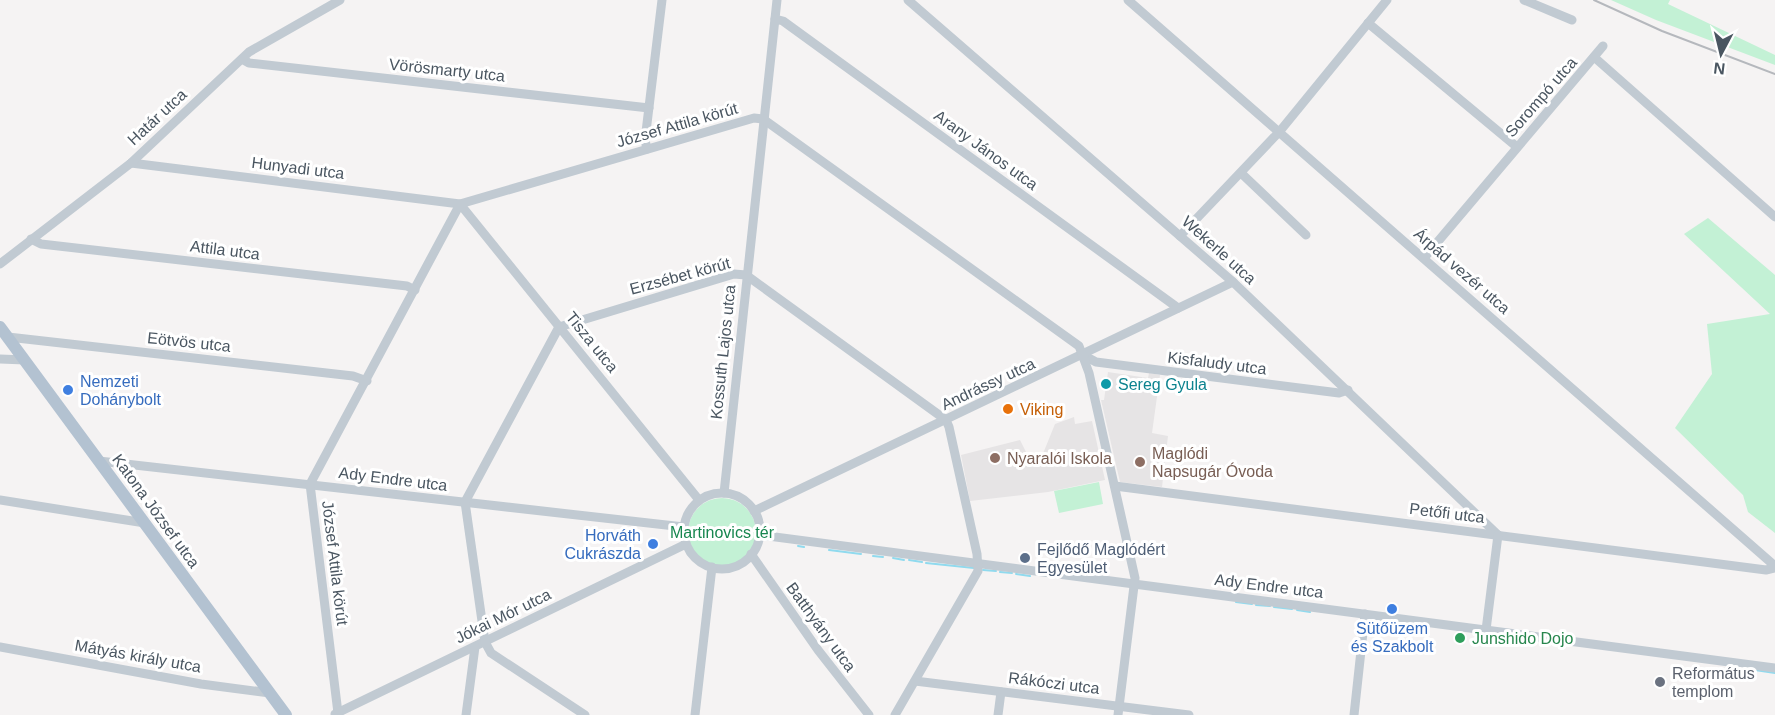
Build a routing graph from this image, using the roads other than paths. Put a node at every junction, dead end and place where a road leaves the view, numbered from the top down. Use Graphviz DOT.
graph roads {
  1 [pos="340,0"];
  2 [pos="662,0"];
  3 [pos="777,0"];
  4 [pos="908,0"];
  5 [pos="1128,0"];
  6 [pos="1387,0"];
  7 [pos="1524,0"];
  8 [pos="775,19"];
  9 [pos="1572,20"];
  10 [pos="1368,23"];
  11 [pos="1603,46"];
  12 [pos="1594,57"];
  13 [pos="242,59"];
  14 [pos="649,108"];
  15 [pos="763,119"];
  16 [pos="1280,131"];
  17 [pos="1517,147"];
  18 [pos="647,149"];
  19 [pos="131,163"];
  20 [pos="1241,173"];
  21 [pos="460,204"];
  22 [pos="1775,217"];
  23 [pos="1180,236"];
  24 [pos="1306,236"];
  25 [pos="32,239"];
  26 [pos="1425,258"];
  27 [pos="0,264"];
  28 [pos="746,275"];
  29 [pos="1233,282"];
  30 [pos="415,290"];
  31 [pos="1178,308"];
  32 [pos="559,327"];
  33 [pos="4,332"];
  34 [pos="1083,356"];
  35 [pos="0,359"];
  36 [pos="25,360"];
  37 [pos="367,381"];
  38 [pos="1348,390"];
  39 [pos="946,420"];
  40 [pos="99,461"];
  41 [pos="310,484"];
  42 [pos="1115,486"];
  43 [pos="724,493"];
  44 [pos="0,500"];
  45 [pos="699,500"];
  46 [pos="465,502"];
  47 [pos="754,511"];
  48 [pos="144,523"];
  49 [pos="684,527"];
  50 [pos="760,535"];
  51 [pos="1498,535"];
  52 [pos="686,544"];
  53 [pos="752,554"];
  54 [pos="979,564"];
  55 [pos="712,567"];
  56 [pos="1775,567"];
  57 [pos="1135,584"];
  58 [pos="1365,614"];
  59 [pos="1485,630"];
  60 [pos="484,642"];
  61 [pos="0,647"];
  62 [pos="475,647"];
  63 [pos="1775,668"];
  64 [pos="915,681"];
  65 [pos="1001,692"];
  66 [pos="270,693"];
  67 [pos="1119,711"];
  68 [pos="336,714"];
  69 [pos="286,715"];
  70 [pos="466,715"];
  71 [pos="585,715"];
  72 [pos="695,715"];
  73 [pos="869,715"];
  74 [pos="896,715"];
  75 [pos="998,715"];
  76 [pos="1188,715"];
  77 [pos="1354,715"];
  1 -- 13 [label="street, Határ utca"];
  2 -- 14 [label="street"];
  3 -- 8 [label="street, Kossuth Lajos utca"];
  4 -- 23 [label="street, Wekerle utca"];
  5 -- 16 [label="street, Árpád vezér utca"];
  6 -- 10 [label="street"];
  7 -- 9 [label="street"];
  8 -- 15 [label="street, Kossuth Lajos utca"];
  8 -- 31 [label="street, Arany János utca"];
  10 -- 16 [label="street"];
  10 -- 17 [label="street"];
  11 -- 12 [label="street"];
  12 -- 17 [label="street, Sorompó utca"];
  12 -- 22 [label="street, Sorompó utca"];
  13 -- 14 [label="street, Vörösmarty utca"];
  13 -- 19 [label="street, Határ utca"];
  14 -- 18 [label="street"];
  15 -- 18 [label="street, József Attila körút"];
  15 -- 28 [label="street, Kossuth Lajos utca"];
  15 -- 34 [label="street, József Attila körút"];
  16 -- 20 [label="street"];
  16 -- 26 [label="street, Árpád vezér utca"];
  17 -- 26 [label="street, Sorompó utca"];
  18 -- 21 [label="street, József Attila körút"];
  19 -- 21 [label="street, Hunyadi utca"];
  19 -- 25 [label="street, Határ utca"];
  20 -- 23 [label="street"];
  20 -- 24 [label="street"];
  21 -- 30 [label="street, József Attila körút"];
  21 -- 32 [label="street, Tisza utca"];
  23 -- 29 [label="street, Wekerle utca"];
  25 -- 27 [label="street, Határ utca"];
  25 -- 30 [label="street, Attila utca"];
  26 -- 56 [label="street, Árpád vezér utca"];
  28 -- 32 [label="street, Erzsébet körút"];
  28 -- 39 [label="street, Erzsébet körút"];
  28 -- 43 [label="street, Kossuth Lajos utca"];
  29 -- 31 [label="street, Andrássy utca"];
  29 -- 38 [label="street, Wekerle utca"];
  30 -- 37 [label="street, József Attila körút"];
  31 -- 34 [label="street, Andrássy utca"];
  32 -- 45 [label="street, Tisza utca"];
  32 -- 46 [label="street"];
  33 -- 36 [label="main road, Katona József utca"];
  33 -- 37 [label="street, Eötvös utca"];
  34 -- 38 [label="street, Kisfaludy utca"];
  34 -- 39 [label="street, Andrássy utca"];
  34 -- 42 [label="street, József Attila körút"];
  35 -- 36 [label="street"];
  36 -- 40 [label="main road, Katona József utca"];
  37 -- 41 [label="street, József Attila körút"];
  38 -- 51 [label="street, Wekerle utca"];
  39 -- 47 [label="street, Andrássy utca"];
  39 -- 54 [label="street"];
  40 -- 41 [label="street, Ady Endre utca"];
  40 -- 48 [label="main road, Katona József utca"];
  41 -- 46 [label="street, Ady Endre utca"];
  41 -- 68 [label="street, József Attila körút"];
  42 -- 51 [label="street, Petőfi utca"];
  42 -- 57 [label="street, József Attila körút"];
  43 -- 45 [label="street"];
  43 -- 47 [label="street"];
  44 -- 48 [label="street"];
  45 -- 49 [label="street"];
  46 -- 49 [label="street, Ady Endre utca"];
  46 -- 60 [label="street"];
  47 -- 50 [label="street"];
  48 -- 66 [label="main road, Katona József utca"];
  49 -- 52 [label="street"];
  50 -- 53 [label="street"];
  50 -- 54 [label="street, Ady Endre utca"];
  51 -- 56 [label="street, Petőfi utca"];
  51 -- 59 [label="street"];
  52 -- 55 [label="street"];
  52 -- 60 [label="street, Jókai Mór utca"];
  53 -- 55 [label="street"];
  53 -- 73 [label="street, Batthyány utca"];
  54 -- 57 [label="street, Ady Endre utca"];
  54 -- 64 [label="street"];
  55 -- 72 [label="street"];
  57 -- 58 [label="street, Ady Endre utca"];
  57 -- 67 [label="street, József Attila körút"];
  58 -- 59 [label="street, Ady Endre utca"];
  58 -- 77 [label="street"];
  59 -- 63 [label="street, Ady Endre utca"];
  60 -- 62 [label="street, Jókai Mór utca"];
  60 -- 71 [label="street"];
  61 -- 66 [label="street, Mátyás király utca"];
  62 -- 68 [label="street, Jókai Mór utca"];
  62 -- 70 [label="street"];
  64 -- 65 [label="street, Rákóczi utca"];
  64 -- 74 [label="street"];
  65 -- 67 [label="street, Rákóczi utca"];
  65 -- 75 [label="street"];
  66 -- 69 [label="main road, Katona József utca"];
  67 -- 76 [label="street, Rákóczi utca"];
}
